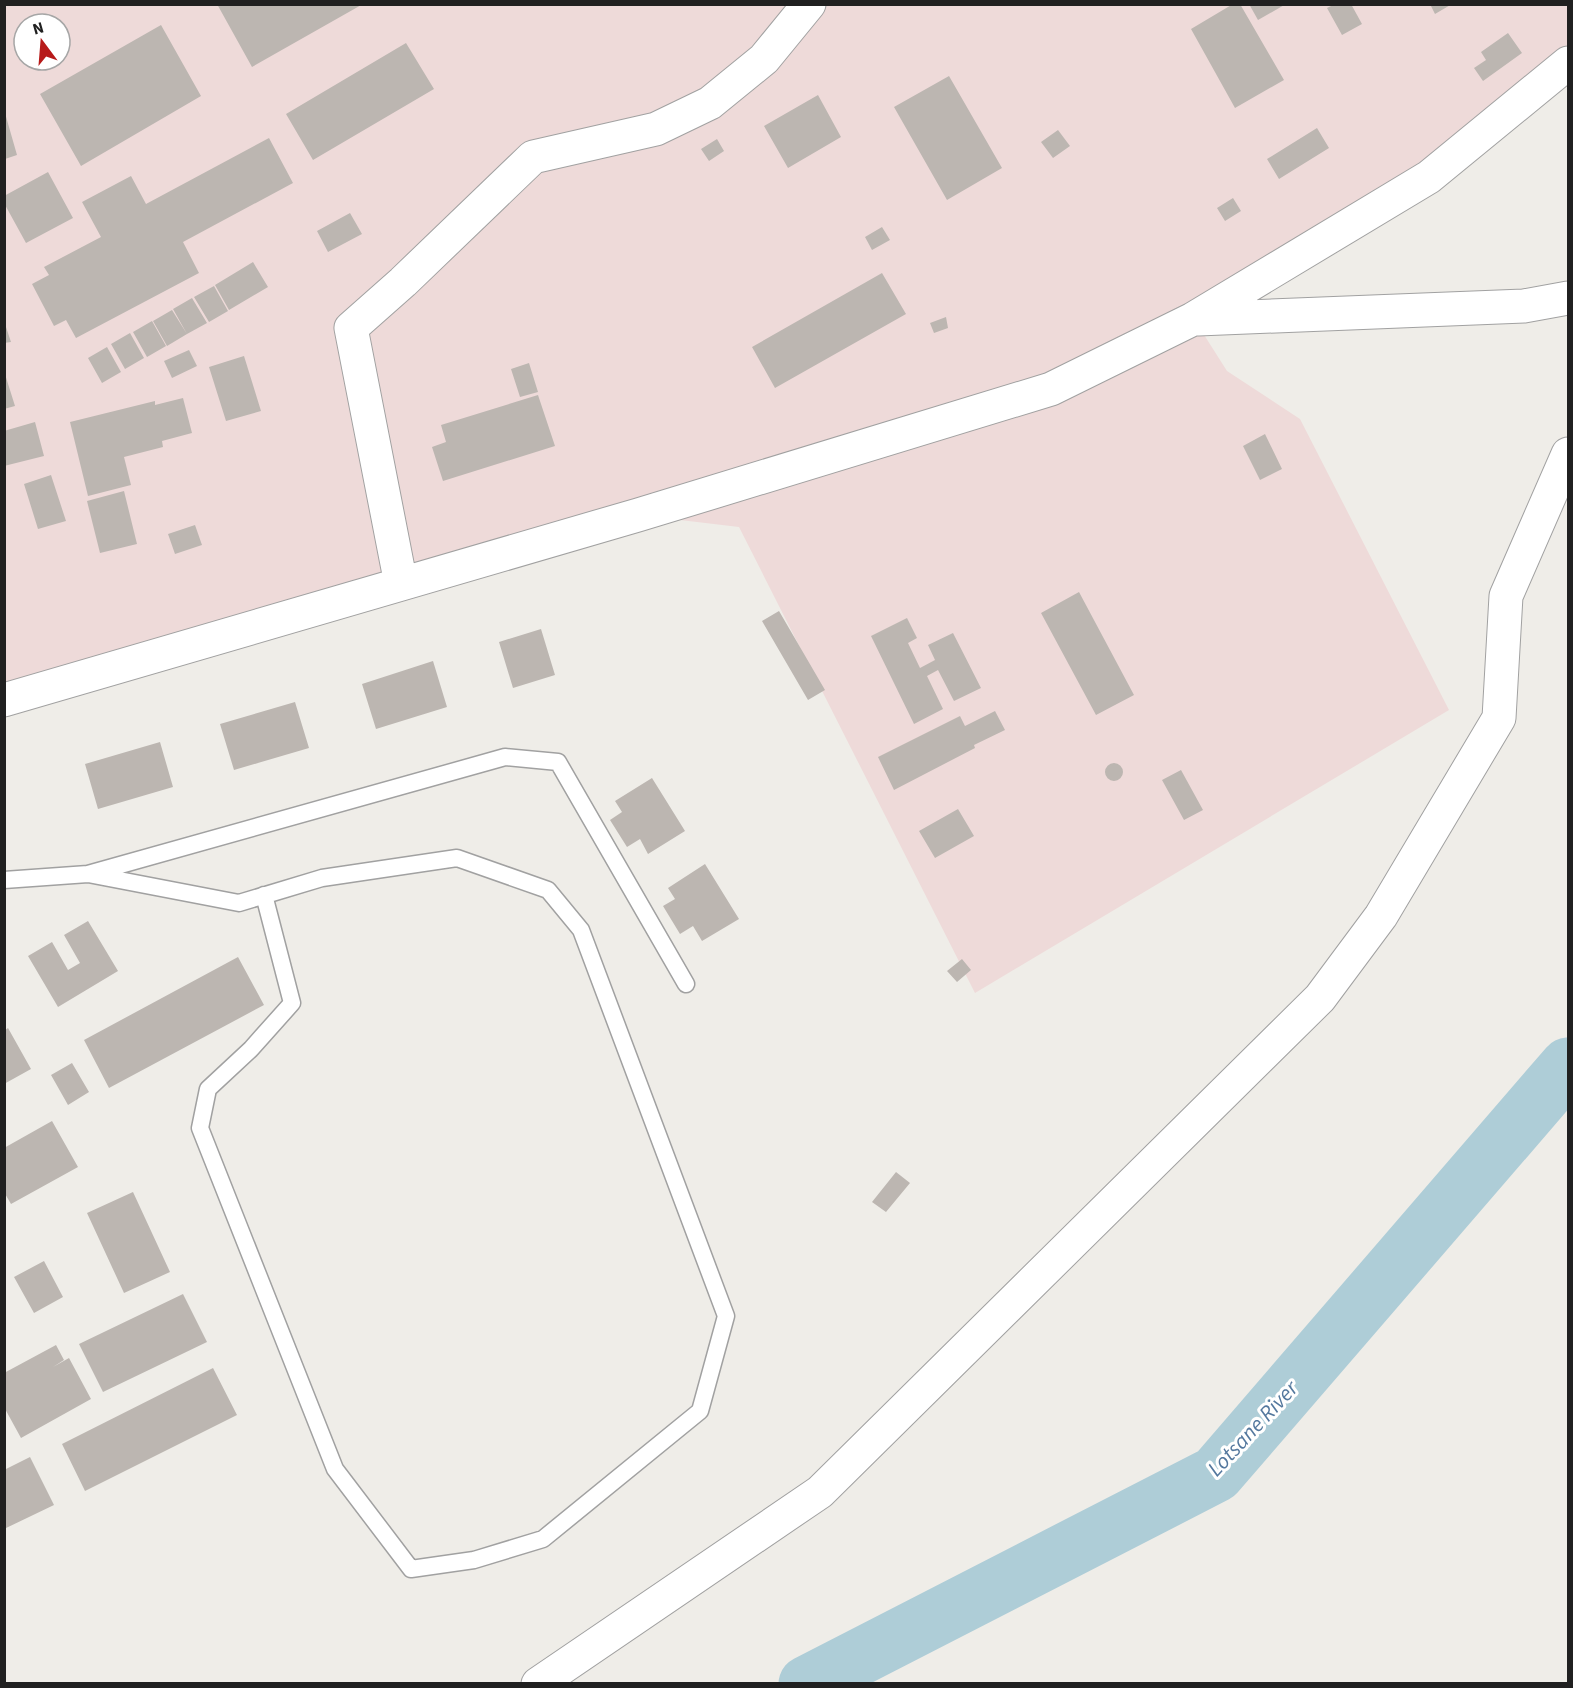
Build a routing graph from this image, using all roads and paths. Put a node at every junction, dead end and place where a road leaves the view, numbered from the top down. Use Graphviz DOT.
graph roads {
  1 [pos="809,4"];
  2 [pos="1569,63"];
  3 [pos="1569,298"];
  4 [pos="1193,319"];
  5 [pos="1569,454"];
  6 [pos="401,584"];
  7 [pos="4,700"];
  8 [pos="88,874"];
  9 [pos="4,880"];
  10 [pos="264,895"];
  11 [pos="686,984"];
  12 [pos="538,1683"];
  1 -- 6 [label="street"];
  2 -- 4 [label="street"];
  3 -- 4 [label="street"];
  4 -- 6 [label="street"];
  5 -- 12 [label="street"];
  6 -- 7 [label="street"];
  8 -- 9 [label="lane"];
  8 -- 10 [label="lane"];
  8 -- 11 [label="lane"];
  10 -- 10 [label="lane"];
}
